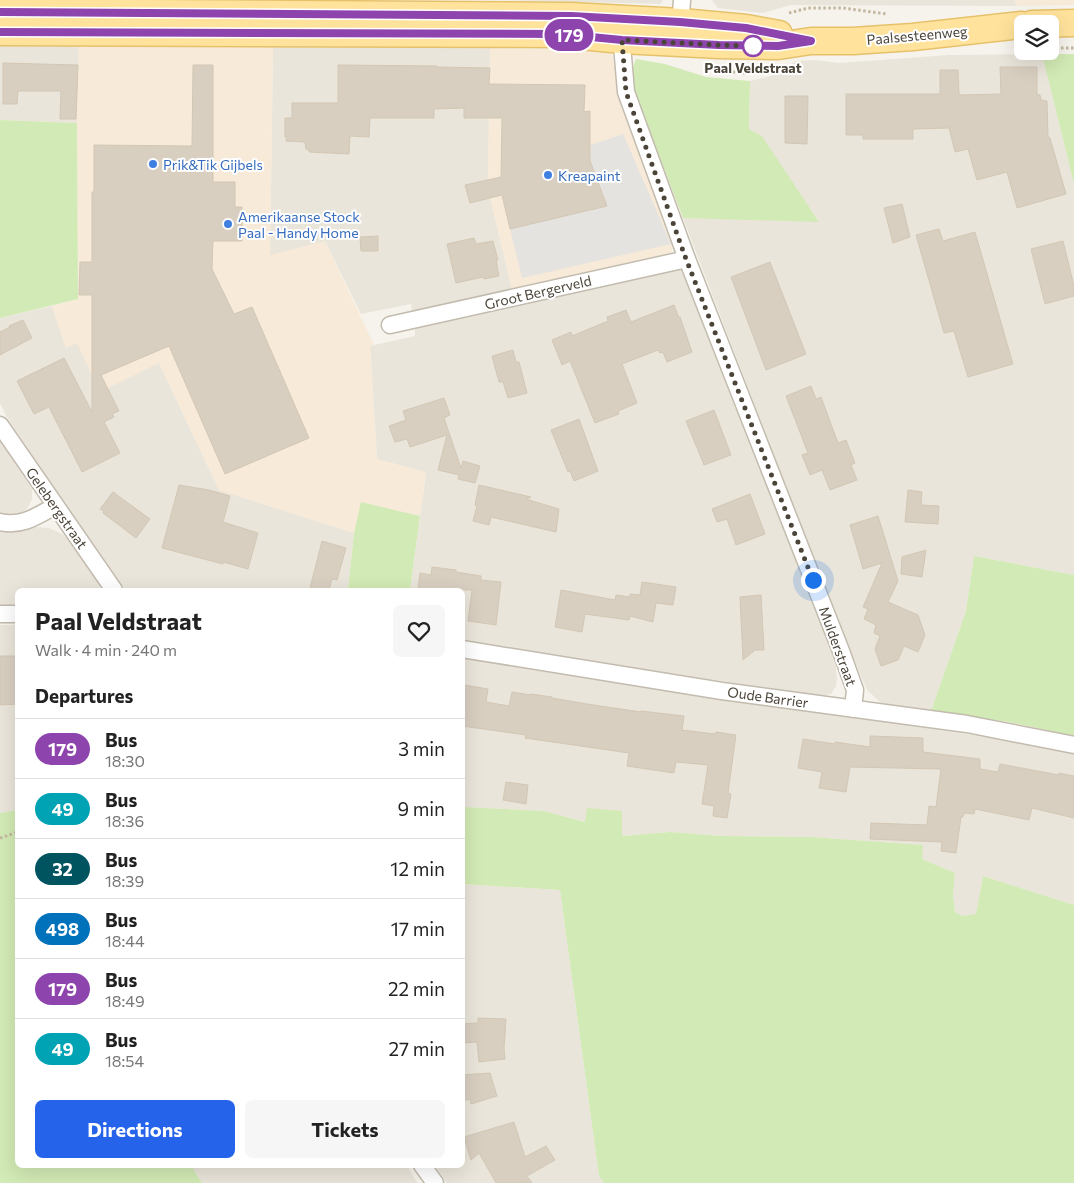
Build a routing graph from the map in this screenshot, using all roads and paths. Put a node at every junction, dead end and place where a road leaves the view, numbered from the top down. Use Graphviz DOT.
graph roads {
  1 [pos="0,12"];
  2 [pos="681,22"];
  3 [pos="1059,23"];
  4 [pos="1074,23"];
  5 [pos="1014,26"];
  6 [pos="621,29"];
  7 [pos="0,32"];
  8 [pos="1059,48"];
  9 [pos="1074,48"];
  10 [pos="686,259"];
  11 [pos="390,325"];
  12 [pos="0,425"];
  13 [pos="55,506"];
  14 [pos="0,522"];
  15 [pos="113,588"];
  16 [pos="0,614"];
  17 [pos="15,614"];
  18 [pos="465,649"];
  19 [pos="853,709"];
  20 [pos="1074,746"];
  21 [pos="15,833"];
  22 [pos="0,838"];
  23 [pos="424,1168"];
  24 [pos="435,1183"];
  1 -- 6 [label="main road, Paalsesteenweg"];
  2 -- 5 [label="main road, Paalsesteenweg"];
  2 -- 6 [label="main road, Paalsesteenweg"];
  3 -- 4 [label="main road"];
  6 -- 7 [label="main road, Paalsesteenweg"];
  6 -- 10 [label="street, Mulderstraat"];
  8 -- 9 [label="path"];
  10 -- 11 [label="street, Groot Bergerveld"];
  10 -- 19 [label="street, Mulderstraat"];
  12 -- 13 [label="street, Gelebergstraat"];
  13 -- 14 [label="street"];
  13 -- 15 [label="street, Gelebergstraat"];
  16 -- 17 [label="street"];
  18 -- 19 [label="street, Oude Barrier"];
  19 -- 20 [label="street, Oude Barrier"];
  21 -- 22 [label="path"];
  23 -- 24 [label="street"];
}
